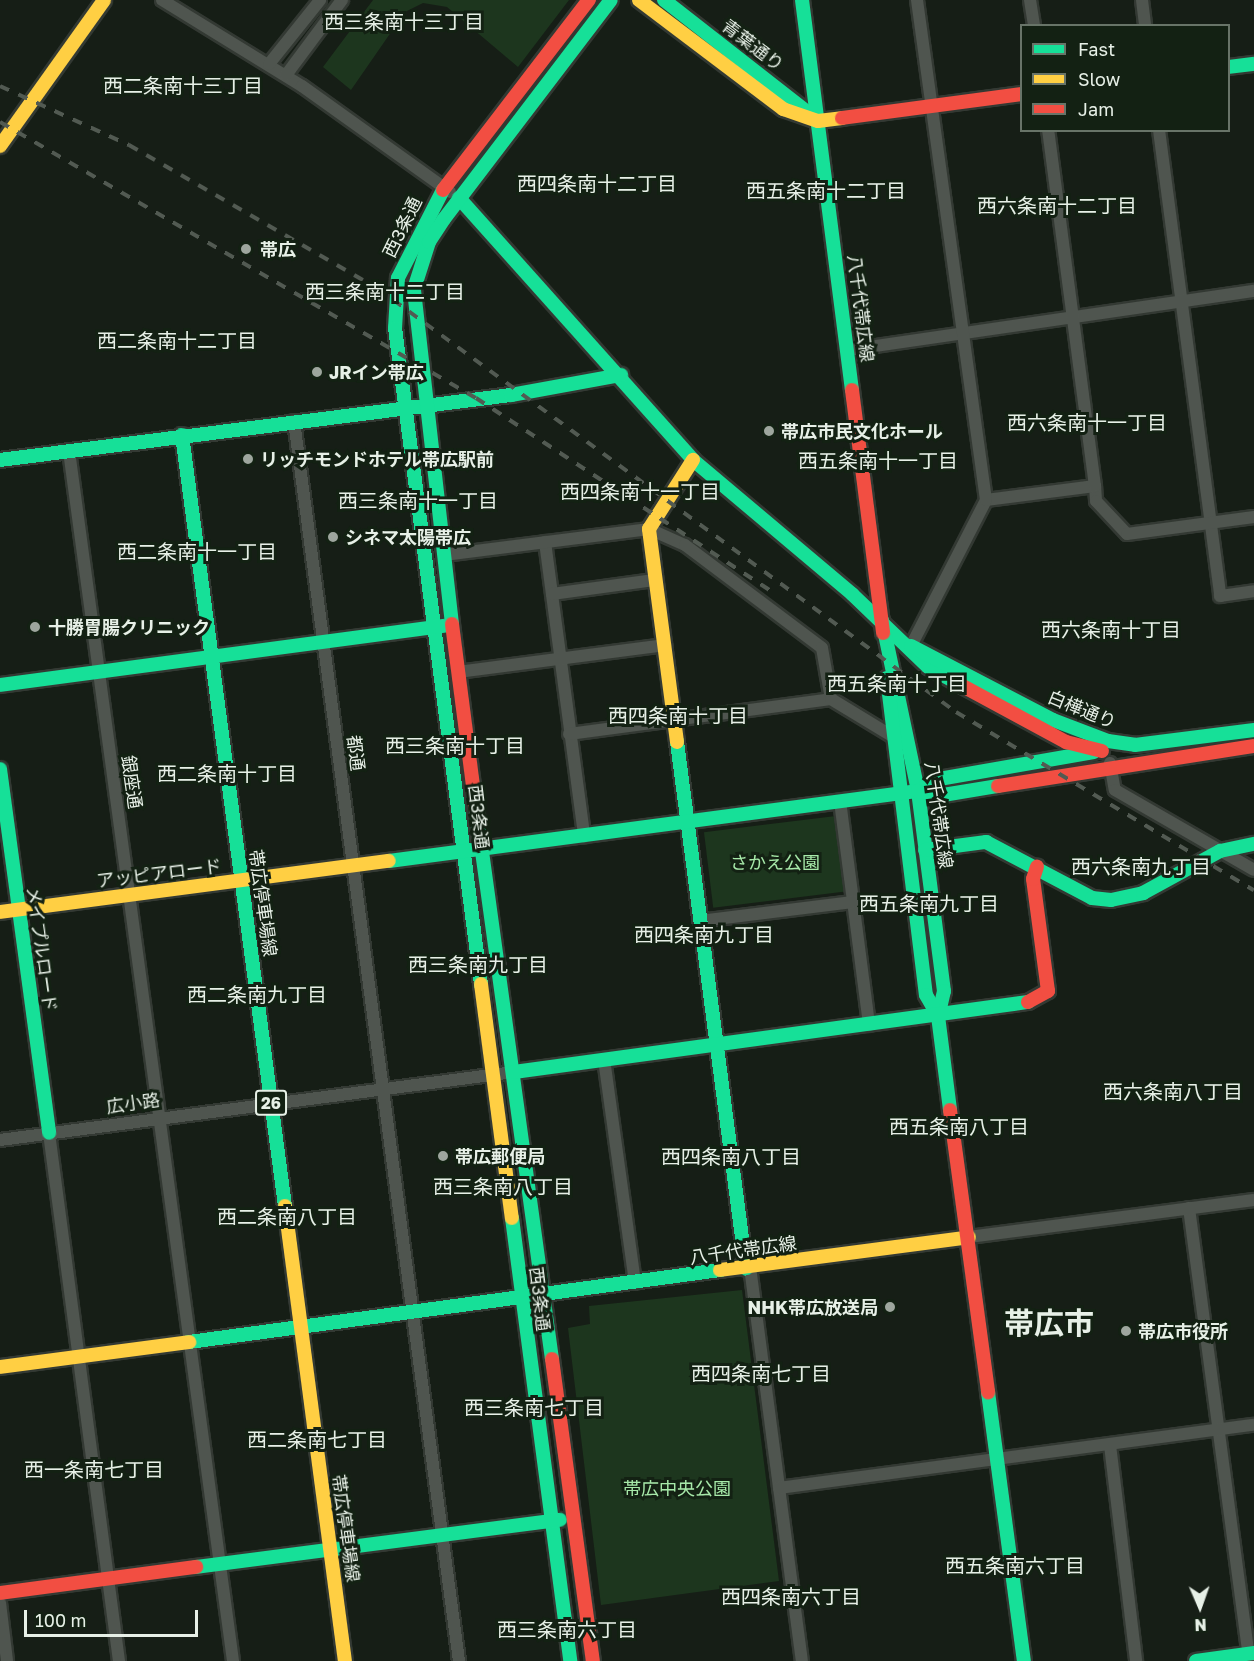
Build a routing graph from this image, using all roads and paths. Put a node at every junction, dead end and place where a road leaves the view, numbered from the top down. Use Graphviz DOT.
graph roads {
  1 [pos="104,0"];
  2 [pos="162,0"];
  3 [pos="320,0"];
  4 [pos="342,0"];
  5 [pos="589,0"];
  6 [pos="611,0"];
  7 [pos="639,0"];
  8 [pos="664,0"];
  9 [pos="802,0"];
  10 [pos="916,0"];
  11 [pos="1030,0"];
  12 [pos="1142,0"];
  13 [pos="1034,24"];
  14 [pos="1145,24"];
  15 [pos="269,64"];
  16 [pos="1254,64"];
  17 [pos="1230,67"];
  18 [pos="286,75"];
  19 [pos="1020,94"];
  20 [pos="931,107"];
  21 [pos="818,122"];
  22 [pos="1048,132"];
  23 [pos="1159,132"];
  24 [pos="0,146"];
  25 [pos="443,188"];
  26 [pos="459,198"];
  27 [pos="1254,291"];
  28 [pos="1182,300"];
  29 [pos="1071,315"];
  30 [pos="963,333"];
  31 [pos="848,350"];
  32 [pos="621,375"];
  33 [pos="424,404"];
  34 [pos="405,406"];
  35 [pos="294,421"];
  36 [pos="182,435"];
  37 [pos="69,451"];
  38 [pos="0,460"];
  39 [pos="693,460"];
  40 [pos="1095,486"];
  41 [pos="986,500"];
  42 [pos="1254,517"];
  43 [pos="1211,522"];
  44 [pos="649,529"];
  45 [pos="545,542"];
  46 [pos="444,555"];
  47 [pos="654,580"];
  48 [pos="1254,591"];
  49 [pos="552,594"];
  50 [pos="882,620"];
  51 [pos="452,625"];
  52 [pos="434,628"];
  53 [pos="324,642"];
  54 [pos="665,645"];
  55 [pos="911,646"];
  56 [pos="211,658"];
  57 [pos="560,658"];
  58 [pos="99,672"];
  59 [pos="458,672"];
  60 [pos="0,685"];
  61 [pos="831,699"];
  62 [pos="674,719"];
  63 [pos="1254,730"];
  64 [pos="569,734"];
  65 [pos="892,736"];
  66 [pos="1066,742"];
  67 [pos="1134,745"];
  68 [pos="1254,746"];
  69 [pos="1102,751"];
  70 [pos="1060,758"];
  71 [pos="1112,766"];
  72 [pos="0,769"];
  73 [pos="918,791"];
  74 [pos="901,793"];
  75 [pos="840,801"];
  76 [pos="686,822"];
  77 [pos="584,837"];
  78 [pos="1254,844"];
  79 [pos="483,850"];
  80 [pos="926,850"];
  81 [pos="1220,851"];
  82 [pos="465,852"];
  83 [pos="353,866"];
  84 [pos="1037,867"];
  85 [pos="1254,870"];
  86 [pos="242,880"];
  87 [pos="129,894"];
  88 [pos="853,902"];
  89 [pos="19,909"];
  90 [pos="0,912"];
  91 [pos="700,921"];
  92 [pos="938,1016"];
  93 [pos="869,1025"];
  94 [pos="716,1045"];
  95 [pos="604,1059"];
  96 [pos="514,1072"];
  97 [pos="494,1075"];
  98 [pos="385,1090"];
  99 [pos="271,1103"];
  100 [pos="162,1118"];
  101 [pos="49,1133"];
  102 [pos="0,1140"];
  103 [pos="1254,1200"];
  104 [pos="1189,1208"];
  105 [pos="969,1237"];
  106 [pos="748,1267"];
  107 [pos="635,1283"];
  108 [pos="542,1295"];
  109 [pos="522,1297"];
  110 [pos="413,1312"];
  111 [pos="300,1327"];
  112 [pos="192,1341"];
  113 [pos="78,1357"];
  114 [pos="0,1367"];
  115 [pos="1254,1425"];
  116 [pos="1219,1429"];
  117 [pos="1110,1445"];
  118 [pos="998,1459"];
  119 [pos="779,1488"];
  120 [pos="572,1519"];
  121 [pos="550,1521"];
  122 [pos="443,1534"];
  123 [pos="330,1549"];
  124 [pos="220,1563"];
  125 [pos="109,1579"];
  126 [pos="0,1593"];
  127 [pos="0,1604"];
  128 [pos="1251,1656"];
  129 [pos="7,1661"];
  130 [pos="119,1661"];
  131 [pos="233,1661"];
  132 [pos="345,1661"];
  133 [pos="459,1661"];
  134 [pos="570,1661"];
  135 [pos="593,1661"];
  136 [pos="802,1661"];
  137 [pos="1024,1661"];
  138 [pos="1136,1661"];
  139 [pos="1196,1661"];
  1 -- 24 [label="street"];
  2 -- 15 [label="street"];
  3 -- 15 [label="street"];
  4 -- 18 [label="street"];
  5 -- 25 [label="street, 西3条通"];
  6 -- 26 [label="street, 西3条通"];
  7 -- 21 [label="street"];
  8 -- 21 [label="street, 青葉通り"];
  9 -- 21 [label="street, 八千代帯広線"];
  10 -- 20 [label="street"];
  11 -- 13 [label="street"];
  12 -- 14 [label="street"];
  15 -- 18 [label="street"];
  16 -- 17 [label="street"];
  18 -- 25 [label="street"];
  19 -- 20 [label="street"];
  20 -- 21 [label="street"];
  20 -- 30 [label="street"];
  21 -- 31 [label="street, 八千代帯広線"];
  22 -- 29 [label="street"];
  23 -- 28 [label="street"];
  25 -- 26 [label="street"];
  25 -- 34 [label="street, 西3条通"];
  26 -- 32 [label="street, 白樺通り"];
  26 -- 33 [label="street, 西3条通"];
  27 -- 28 [label="street"];
  28 -- 29 [label="street"];
  28 -- 43 [label="street"];
  29 -- 30 [label="street"];
  29 -- 40 [label="street"];
  30 -- 31 [label="street"];
  30 -- 41 [label="street"];
  31 -- 50 [label="street, 八千代帯広線"];
  32 -- 33 [label="street"];
  32 -- 39 [label="street, 白樺通り"];
  33 -- 34 [label="street"];
  33 -- 46 [label="street, 西3条通"];
  34 -- 35 [label="street"];
  34 -- 52 [label="street, 西3条通"];
  35 -- 36 [label="street"];
  35 -- 53 [label="street, 都通"];
  36 -- 37 [label="street"];
  36 -- 56 [label="street, 帯広停車場線 / 26"];
  37 -- 38 [label="street"];
  37 -- 58 [label="street, 銀座通"];
  39 -- 44 [label="street"];
  39 -- 50 [label="street, 白樺通り"];
  40 -- 41 [label="street"];
  40 -- 43 [label="street"];
  41 -- 55 [label="street"];
  42 -- 43 [label="street"];
  43 -- 48 [label="street"];
  44 -- 45 [label="street"];
  44 -- 47 [label="street"];
  44 -- 61 [label="street"];
  45 -- 46 [label="street"];
  45 -- 49 [label="street"];
  46 -- 51 [label="street, 西3条通"];
  47 -- 49 [label="street"];
  47 -- 54 [label="street"];
  49 -- 57 [label="street"];
  50 -- 55 [label="street, 白樺通り"];
  50 -- 65 [label="street, 八千代帯広線"];
  50 -- 73 [label="street, 八千代帯広線"];
  51 -- 52 [label="street"];
  51 -- 59 [label="street, 西3条通"];
  52 -- 53 [label="street"];
  52 -- 82 [label="street, 西3条通"];
  53 -- 56 [label="street"];
  53 -- 83 [label="street, 都通"];
  54 -- 57 [label="street"];
  54 -- 62 [label="street"];
  55 -- 66 [label="street, 白樺通り"];
  55 -- 67 [label="street, 白樺通り"];
  56 -- 58 [label="street"];
  56 -- 86 [label="street, 帯広停車場線 / 26"];
  57 -- 59 [label="street"];
  57 -- 64 [label="street"];
  58 -- 60 [label="street"];
  58 -- 87 [label="street, 銀座通"];
  59 -- 79 [label="street, 西3条通"];
  61 -- 62 [label="street"];
  61 -- 65 [label="street"];
  62 -- 64 [label="street"];
  62 -- 76 [label="street"];
  63 -- 67 [label="street, 白樺通り"];
  64 -- 77 [label="street"];
  65 -- 74 [label="street, 八千代帯広線"];
  66 -- 69 [label="street, 白樺通り"];
  66 -- 70 [label="street"];
  67 -- 69 [label="street"];
  68 -- 71 [label="street"];
  69 -- 70 [label="street"];
  69 -- 71 [label="street"];
  70 -- 73 [label="street"];
  71 -- 73 [label="street"];
  71 -- 81 [label="street"];
  72 -- 89 [label="street, メイプルロード"];
  73 -- 74 [label="street, アッピアロード"];
  73 -- 80 [label="street, 八千代帯広線"];
  74 -- 75 [label="street, アッピアロード"];
  74 -- 92 [label="street, 八千代帯広線"];
  75 -- 76 [label="street, アッピアロード"];
  75 -- 88 [label="street"];
  76 -- 77 [label="street, アッピアロード"];
  76 -- 91 [label="street"];
  77 -- 79 [label="street, アッピアロード"];
  78 -- 81 [label="street"];
  79 -- 82 [label="street, アッピアロード"];
  79 -- 96 [label="street, 西3条通"];
  80 -- 84 [label="street"];
  80 -- 92 [label="street, 八千代帯広線"];
  81 -- 84 [label="street"];
  81 -- 85 [label="street"];
  82 -- 83 [label="street, アッピアロード"];
  82 -- 97 [label="street, 西3条通"];
  83 -- 86 [label="street, アッピアロード"];
  83 -- 98 [label="street, 都通"];
  84 -- 92 [label="street"];
  86 -- 87 [label="street, アッピアロード"];
  86 -- 99 [label="street, 帯広停車場線 / 26"];
  87 -- 89 [label="street, アッピアロード"];
  87 -- 100 [label="street, 銀座通"];
  88 -- 91 [label="street"];
  88 -- 93 [label="street"];
  89 -- 90 [label="street, アッピアロード"];
  89 -- 101 [label="street, メイプルロード"];
  91 -- 94 [label="street"];
  92 -- 93 [label="street"];
  92 -- 105 [label="street, 八千代帯広線"];
  93 -- 94 [label="street"];
  94 -- 95 [label="street"];
  94 -- 106 [label="street"];
  95 -- 96 [label="street"];
  95 -- 107 [label="street"];
  96 -- 97 [label="street, 広小路"];
  96 -- 108 [label="street, 西3条通"];
  97 -- 98 [label="street, 広小路"];
  97 -- 109 [label="street, 西3条通"];
  98 -- 99 [label="street, 広小路"];
  98 -- 110 [label="street, 都通"];
  99 -- 100 [label="street, 広小路"];
  99 -- 111 [label="street, 帯広停車場線 / 26"];
  100 -- 101 [label="street, 広小路"];
  100 -- 112 [label="street, 銀座通"];
  101 -- 102 [label="street, 広小路"];
  101 -- 113 [label="street"];
  103 -- 104 [label="street"];
  104 -- 105 [label="street"];
  104 -- 116 [label="street"];
  105 -- 106 [label="street, 八千代帯広線"];
  105 -- 118 [label="street"];
  106 -- 107 [label="street, 八千代帯広線"];
  106 -- 119 [label="street"];
  107 -- 108 [label="street, 八千代帯広線"];
  108 -- 109 [label="street, 八千代帯広線"];
  108 -- 120 [label="street, 西3条通"];
  109 -- 110 [label="street, 八千代帯広線"];
  109 -- 121 [label="street, 西3条通"];
  110 -- 111 [label="street, 八千代帯広線"];
  110 -- 122 [label="street, 都通"];
  111 -- 112 [label="street, 八千代帯広線"];
  111 -- 123 [label="street, 帯広停車場線 / 26"];
  112 -- 113 [label="street, 八千代帯広線"];
  112 -- 124 [label="street, 銀座通"];
  113 -- 114 [label="street, 八千代帯広線"];
  113 -- 125 [label="street"];
  115 -- 116 [label="street"];
  116 -- 117 [label="street"];
  116 -- 128 [label="street"];
  117 -- 118 [label="street"];
  117 -- 138 [label="street"];
  118 -- 119 [label="street"];
  118 -- 137 [label="street"];
  119 -- 136 [label="street"];
  120 -- 121 [label="street"];
  120 -- 135 [label="street, 西3条通"];
  121 -- 122 [label="street"];
  121 -- 134 [label="street, 西3条通"];
  122 -- 123 [label="street"];
  122 -- 133 [label="street, 都通"];
  123 -- 124 [label="street"];
  123 -- 132 [label="street, 帯広停車場線 / 26"];
  124 -- 125 [label="street"];
  124 -- 131 [label="street, 銀座通"];
  125 -- 126 [label="street"];
  125 -- 130 [label="street"];
  127 -- 129 [label="street"];
  128 -- 139 [label="street"];
}
